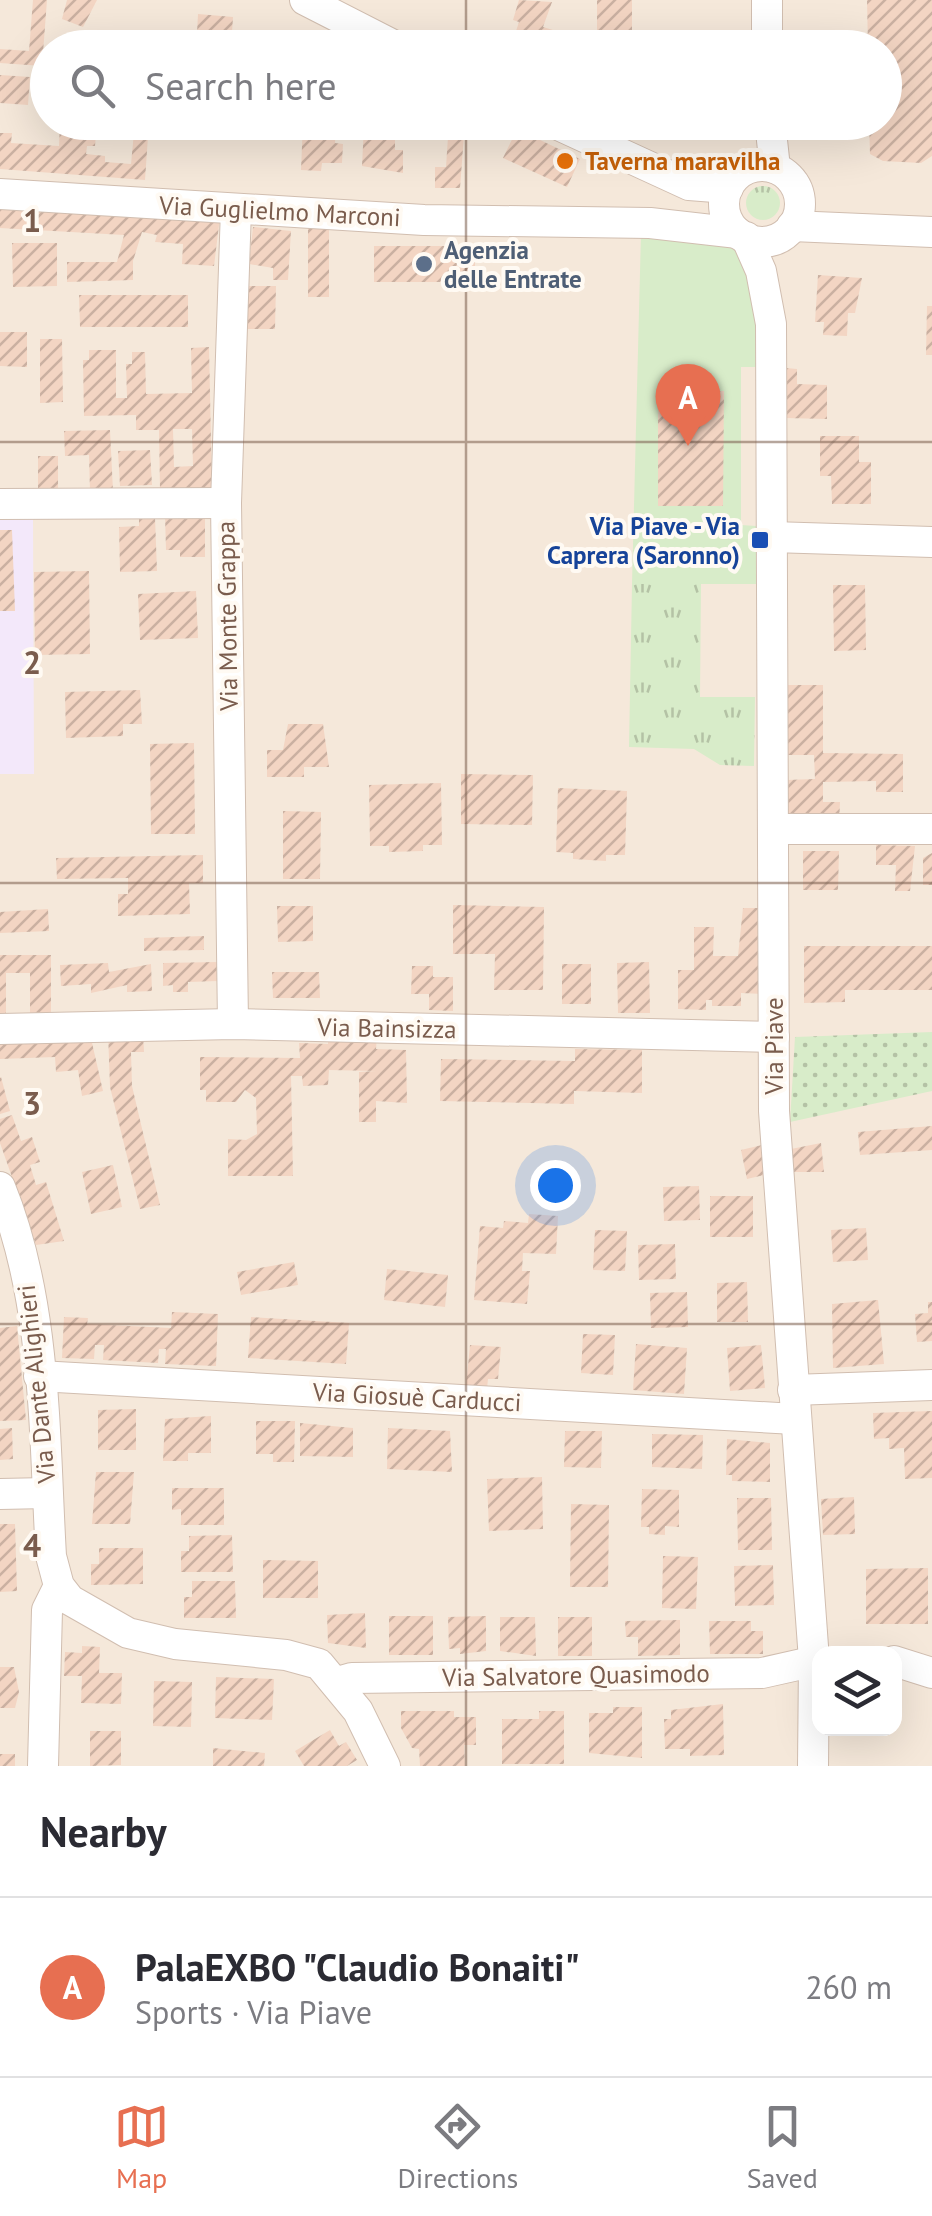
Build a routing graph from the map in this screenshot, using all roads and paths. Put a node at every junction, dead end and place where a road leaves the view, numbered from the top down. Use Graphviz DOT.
graph roads {
  1 [pos="305,0"];
  2 [pos="767,0"];
  3 [pos="364,30"];
  4 [pos="767,30"];
  5 [pos="591,140"];
  6 [pos="763,140"];
  7 [pos="768,140"];
  8 [pos="764,167"];
  9 [pos="728,188"];
  10 [pos="0,194"];
  11 [pos="236,209"];
  12 [pos="791,221"];
  13 [pos="932,232"];
  14 [pos="742,235"];
  15 [pos="771,324"];
  16 [pos="226,503"];
  17 [pos="0,504"];
  18 [pos="772,538"];
  19 [pos="932,542"];
  20 [pos="932,829"];
  21 [pos="773,830"];
  22 [pos="233,1024"];
  23 [pos="0,1029"];
  24 [pos="774,1037"];
  25 [pos="0,1187"];
  26 [pos="39,1376"];
  27 [pos="932,1384"];
  28 [pos="794,1405"];
  29 [pos="48,1493"];
  30 [pos="0,1494"];
  31 [pos="59,1586"];
  32 [pos="816,1646"];
  33 [pos="812,1661"];
  34 [pos="902,1664"];
  35 [pos="932,1673"];
  36 [pos="338,1682"];
  37 [pos="814,1736"];
  38 [pos="43,1766"];
  39 [pos="384,1766"];
  40 [pos="813,1766"];
  1 -- 3 [label="street"];
  2 -- 4 [label="street"];
  5 -- 9 [label="street"];
  6 -- 8 [label="street"];
  7 -- 8 [label="street"];
  8 -- 9 [label="street"];
  8 -- 12 [label="street"];
  9 -- 14 [label="street"];
  10 -- 11 [label="street, Via Guglielmo Marconi"];
  11 -- 14 [label="street, Via Guglielmo Marconi"];
  11 -- 16 [label="street, Via Monte Grappa"];
  12 -- 13 [label="street"];
  12 -- 14 [label="street"];
  12 -- 15 [label="street, Via Piave"];
  14 -- 15 [label="street, Via Piave"];
  15 -- 18 [label="street, Via Piave"];
  16 -- 17 [label="street"];
  16 -- 22 [label="street, Via Monte Grappa"];
  18 -- 19 [label="street"];
  18 -- 21 [label="street, Via Piave"];
  20 -- 21 [label="street"];
  21 -- 24 [label="street, Via Piave"];
  22 -- 23 [label="street, Via Bainsizza"];
  22 -- 24 [label="street, Via Bainsizza"];
  24 -- 28 [label="street, Via Piave"];
  25 -- 26 [label="street, Via Dante Alighieri"];
  26 -- 28 [label="street, Via Giosuè Carducci"];
  26 -- 29 [label="street, Via Dante Alighieri"];
  27 -- 28 [label="street, Via Giosuè Carducci"];
  28 -- 32 [label="street, Via Piave"];
  29 -- 30 [label="street"];
  29 -- 31 [label="street, Via Dante Alighieri"];
  31 -- 36 [label="street"];
  31 -- 38 [label="street"];
  33 -- 36 [label="street, Via Salvatore Quasimodo"];
  34 -- 35 [label="street"];
  36 -- 39 [label="street"];
  37 -- 40 [label="street, Via Piave"];
}
